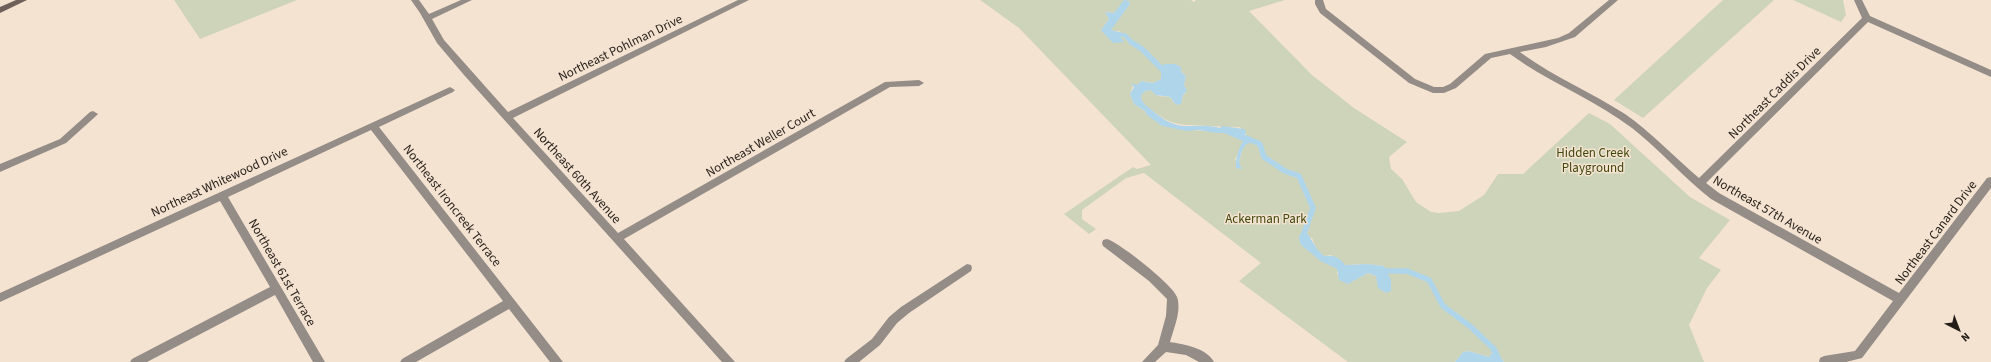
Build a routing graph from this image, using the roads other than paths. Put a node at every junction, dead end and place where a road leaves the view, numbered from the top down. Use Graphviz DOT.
graph roads {
  1 [pos="23,0"];
  2 [pos="415,0"];
  3 [pos="468,0"];
  4 [pos="745,0"];
  5 [pos="1319,0"];
  6 [pos="1614,0"];
  7 [pos="1858,0"];
  8 [pos="0,10"];
  9 [pos="428,18"];
  10 [pos="1867,18"];
  11 [pos="1511,50"];
  12 [pos="1991,74"];
  13 [pos="919,83"];
  14 [pos="450,90"];
  15 [pos="93,114"];
  16 [pos="506,116"];
  17 [pos="373,126"];
  18 [pos="0,168"];
  19 [pos="1991,181"];
  20 [pos="1699,184"];
  21 [pos="222,196"];
  22 [pos="617,238"];
  23 [pos="1107,243"];
  24 [pos="967,268"];
  25 [pos="277,289"];
  26 [pos="0,298"];
  27 [pos="1901,300"];
  28 [pos="511,302"];
  29 [pos="1163,347"];
  30 [pos="1824,361"];
  31 [pos="136,362"];
  32 [pos="319,362"];
  33 [pos="406,362"];
  34 [pos="557,362"];
  35 [pos="729,362"];
  36 [pos="850,362"];
  37 [pos="1148,362"];
  38 [pos="1208,362"];
  1 -- 8 [label="main road"];
  2 -- 9 [label="street, Northeast 60th Avenue"];
  3 -- 9 [label="street"];
  4 -- 16 [label="street, Northeast Pohlman Drive"];
  5 -- 11 [label="street"];
  6 -- 11 [label="street"];
  7 -- 10 [label="street"];
  9 -- 16 [label="street, Northeast 60th Avenue"];
  10 -- 12 [label="street"];
  10 -- 20 [label="street, Northeast Caddis Drive"];
  11 -- 20 [label="street, Northeast 57th Avenue"];
  13 -- 22 [label="street, Northeast Weller Court"];
  14 -- 17 [label="street, Northeast Whitewood Drive"];
  15 -- 18 [label="street"];
  16 -- 22 [label="street, Northeast 60th Avenue"];
  17 -- 21 [label="street, Northeast Whitewood Drive"];
  17 -- 28 [label="street, Northeast Ironcreek Terrace"];
  19 -- 27 [label="street, Northeast Canard Drive"];
  20 -- 27 [label="street, Northeast 57th Avenue"];
  21 -- 25 [label="street, Northeast 61st Terrace"];
  21 -- 26 [label="street, Northeast Whitewood Drive"];
  22 -- 35 [label="street, Northeast 60th Avenue"];
  23 -- 29 [label="street"];
  24 -- 36 [label="street"];
  25 -- 31 [label="street"];
  25 -- 32 [label="street, Northeast 61st Terrace"];
  27 -- 30 [label="street, Northeast Canard Drive"];
  28 -- 33 [label="street"];
  28 -- 34 [label="street, Northeast Ironcreek Terrace"];
  29 -- 37 [label="street"];
  29 -- 38 [label="street"];
}
